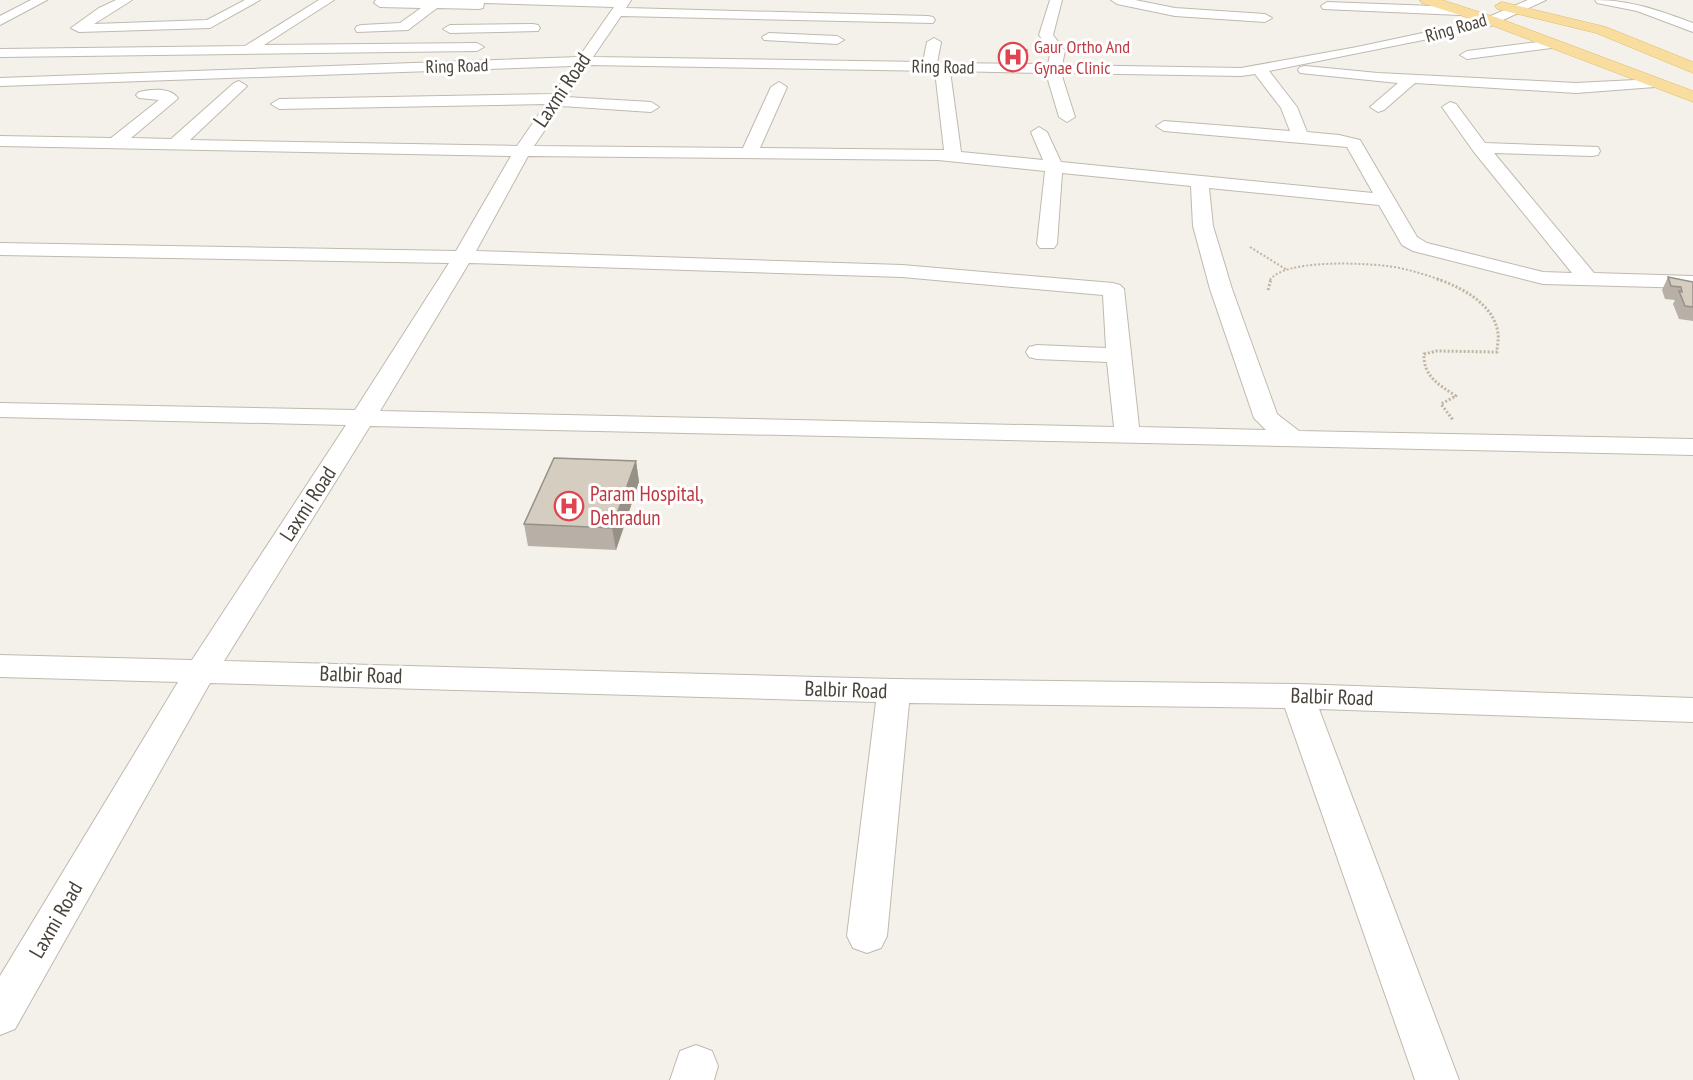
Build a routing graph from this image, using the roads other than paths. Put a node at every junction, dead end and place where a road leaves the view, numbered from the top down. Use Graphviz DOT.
graph roads {
  1 [pos="41,0"];
  2 [pos="126,0"];
  3 [pos="254,0"];
  4 [pos="328,0"];
  5 [pos="790,0"];
  6 [pos="1056,0"];
  7 [pos="1117,0"];
  8 [pos="1409,0"];
  9 [pos="1540,0"];
  10 [pos="1601,0"];
  11 [pos="562,1"];
  12 [pos="1429,1"];
  13 [pos="438,2"];
  14 [pos="484,2"];
  15 [pos="1486,2"];
  16 [pos="621,5"];
  17 [pos="1327,6"];
  18 [pos="1514,9"];
  19 [pos="1460,11"];
  20 [pos="196,12"];
  21 [pos="367,13"];
  22 [pos="780,16"];
  23 [pos="1265,18"];
  24 [pos="1490,19"];
  25 [pos="541,20"];
  26 [pos="928,20"];
  27 [pos="0,21"];
  28 [pos="179,25"];
  29 [pos="1693,28"];
  30 [pos="282,29"];
  31 [pos="313,29"];
  32 [pos="450,29"];
  33 [pos="69,34"];
  34 [pos="766,35"];
  35 [pos="523,40"];
  36 [pos="837,40"];
  37 [pos="934,42"];
  38 [pos="1554,44"];
  39 [pos="430,46"];
  40 [pos="495,47"];
  41 [pos="249,49"];
  42 [pos="43,52"];
  43 [pos="0,53"];
  44 [pos="1467,55"];
  45 [pos="760,58"];
  46 [pos="936,64"];
  47 [pos="1276,67"];
  48 [pos="1053,68"];
  49 [pos="1693,68"];
  50 [pos="1260,70"];
  51 [pos="573,72"];
  52 [pos="1411,79"];
  53 [pos="0,80"];
  54 [pos="1655,83"];
  55 [pos="239,86"];
  56 [pos="779,87"];
  57 [pos="144,95"];
  58 [pos="1693,97"];
  59 [pos="279,104"];
  60 [pos="651,106"];
  61 [pos="1378,107"];
  62 [pos="1450,107"];
  63 [pos="1067,117"];
  64 [pos="1164,126"];
  65 [pos="1039,132"];
  66 [pos="1301,137"];
  67 [pos="0,141"];
  68 [pos="114,144"];
  69 [pos="175,145"];
  70 [pos="1480,148"];
  71 [pos="522,151"];
  72 [pos="1592,151"];
  73 [pos="750,153"];
  74 [pos="953,156"];
  75 [pos="1054,166"];
  76 [pos="1200,180"];
  77 [pos="1387,200"];
  78 [pos="1047,244"];
  79 [pos="0,249"];
  80 [pos="463,257"];
  81 [pos="1587,278"];
  82 [pos="1693,282"];
  83 [pos="1038,352"];
  84 [pos="1118,356"];
  85 [pos="0,410"];
  86 [pos="364,416"];
  87 [pos="1127,433"];
  88 [pos="1291,437"];
  89 [pos="1693,447"];
  90 [pos="0,666"];
  91 [pos="201,670"];
  92 [pos="894,691"];
  93 [pos="1298,696"];
  94 [pos="1693,710"];
  95 [pos="867,936"];
  96 [pos="0,1015"];
  97 [pos="1437,1080"];
  1 -- 27 [label="street"];
  2 -- 33 [label="street"];
  3 -- 28 [label="street"];
  4 -- 30 [label="street"];
  5 -- 22 [label="street"];
  6 -- 48 [label="street"];
  7 -- 23 [label="street"];
  8 -- 12 [label="street"];
  9 -- 18 [label="street"];
  10 -- 29 [label="street"];
  11 -- 14 [label="street"];
  11 -- 16 [label="street"];
  11 -- 25 [label="street"];
  12 -- 19 [label="main road"];
  13 -- 14 [label="street"];
  13 -- 21 [label="street"];
  13 -- 21 [label="street"];
  14 -- 32 [label="street"];
  15 -- 18 [label="main road"];
  16 -- 22 [label="street"];
  16 -- 51 [label="street, Laxmi Road"];
  17 -- 19 [label="street"];
  18 -- 24 [label="street"];
  18 -- 49 [label="main road"];
  19 -- 24 [label="main road"];
  20 -- 28 [label="street"];
  22 -- 26 [label="street"];
  22 -- 34 [label="street"];
  24 -- 38 [label="main road"];
  24 -- 47 [label="street, Ring Road"];
  24 -- 48 [label="street, Ring Road"];
  25 -- 32 [label="street"];
  25 -- 35 [label="street"];
  28 -- 33 [label="street"];
  30 -- 31 [label="street"];
  30 -- 41 [label="street"];
  32 -- 39 [label="street"];
  33 -- 42 [label="street"];
  34 -- 36 [label="street"];
  34 -- 45 [label="street"];
  37 -- 46 [label="street"];
  38 -- 44 [label="street"];
  38 -- 54 [label="main road"];
  39 -- 40 [label="street"];
  39 -- 41 [label="street"];
  41 -- 42 [label="street"];
  42 -- 43 [label="street"];
  45 -- 46 [label="street, Ring Road"];
  45 -- 51 [label="street, Ring Road"];
  46 -- 48 [label="street, Ring Road"];
  46 -- 51 [label="street, Ring Road"];
  46 -- 74 [label="street"];
  47 -- 50 [label="street, Ring Road"];
  47 -- 52 [label="street"];
  48 -- 50 [label="street, Ring Road"];
  48 -- 63 [label="street"];
  50 -- 66 [label="street"];
  51 -- 53 [label="street, Ring Road"];
  51 -- 59 [label="street"];
  51 -- 60 [label="street"];
  51 -- 71 [label="street, Laxmi Road"];
  52 -- 54 [label="street"];
  52 -- 61 [label="street"];
  54 -- 58 [label="main road"];
  55 -- 69 [label="street"];
  56 -- 73 [label="street"];
  57 -- 68 [label="street"];
  62 -- 70 [label="street"];
  64 -- 66 [label="street"];
  65 -- 75 [label="street"];
  66 -- 77 [label="street"];
  67 -- 68 [label="street"];
  68 -- 69 [label="street"];
  69 -- 71 [label="street"];
  70 -- 72 [label="street"];
  70 -- 81 [label="street"];
  71 -- 73 [label="street"];
  71 -- 80 [label="street, Laxmi Road"];
  73 -- 74 [label="street"];
  74 -- 75 [label="street"];
  75 -- 76 [label="street"];
  75 -- 78 [label="street"];
  76 -- 77 [label="street"];
  76 -- 88 [label="street"];
  77 -- 81 [label="street"];
  79 -- 80 [label="street"];
  80 -- 84 [label="street"];
  80 -- 86 [label="street, Laxmi Road"];
  81 -- 82 [label="street"];
  83 -- 84 [label="street"];
  84 -- 87 [label="street"];
  85 -- 86 [label="street"];
  86 -- 87 [label="street"];
  86 -- 91 [label="street, Laxmi Road"];
  87 -- 88 [label="street"];
  88 -- 89 [label="street"];
  90 -- 91 [label="street, Balbir Road"];
  91 -- 92 [label="street, Balbir Road"];
  91 -- 96 [label="street, Laxmi Road"];
  92 -- 93 [label="street, Balbir Road"];
  92 -- 95 [label="street"];
  93 -- 94 [label="street, Balbir Road"];
  93 -- 97 [label="street"];
}
